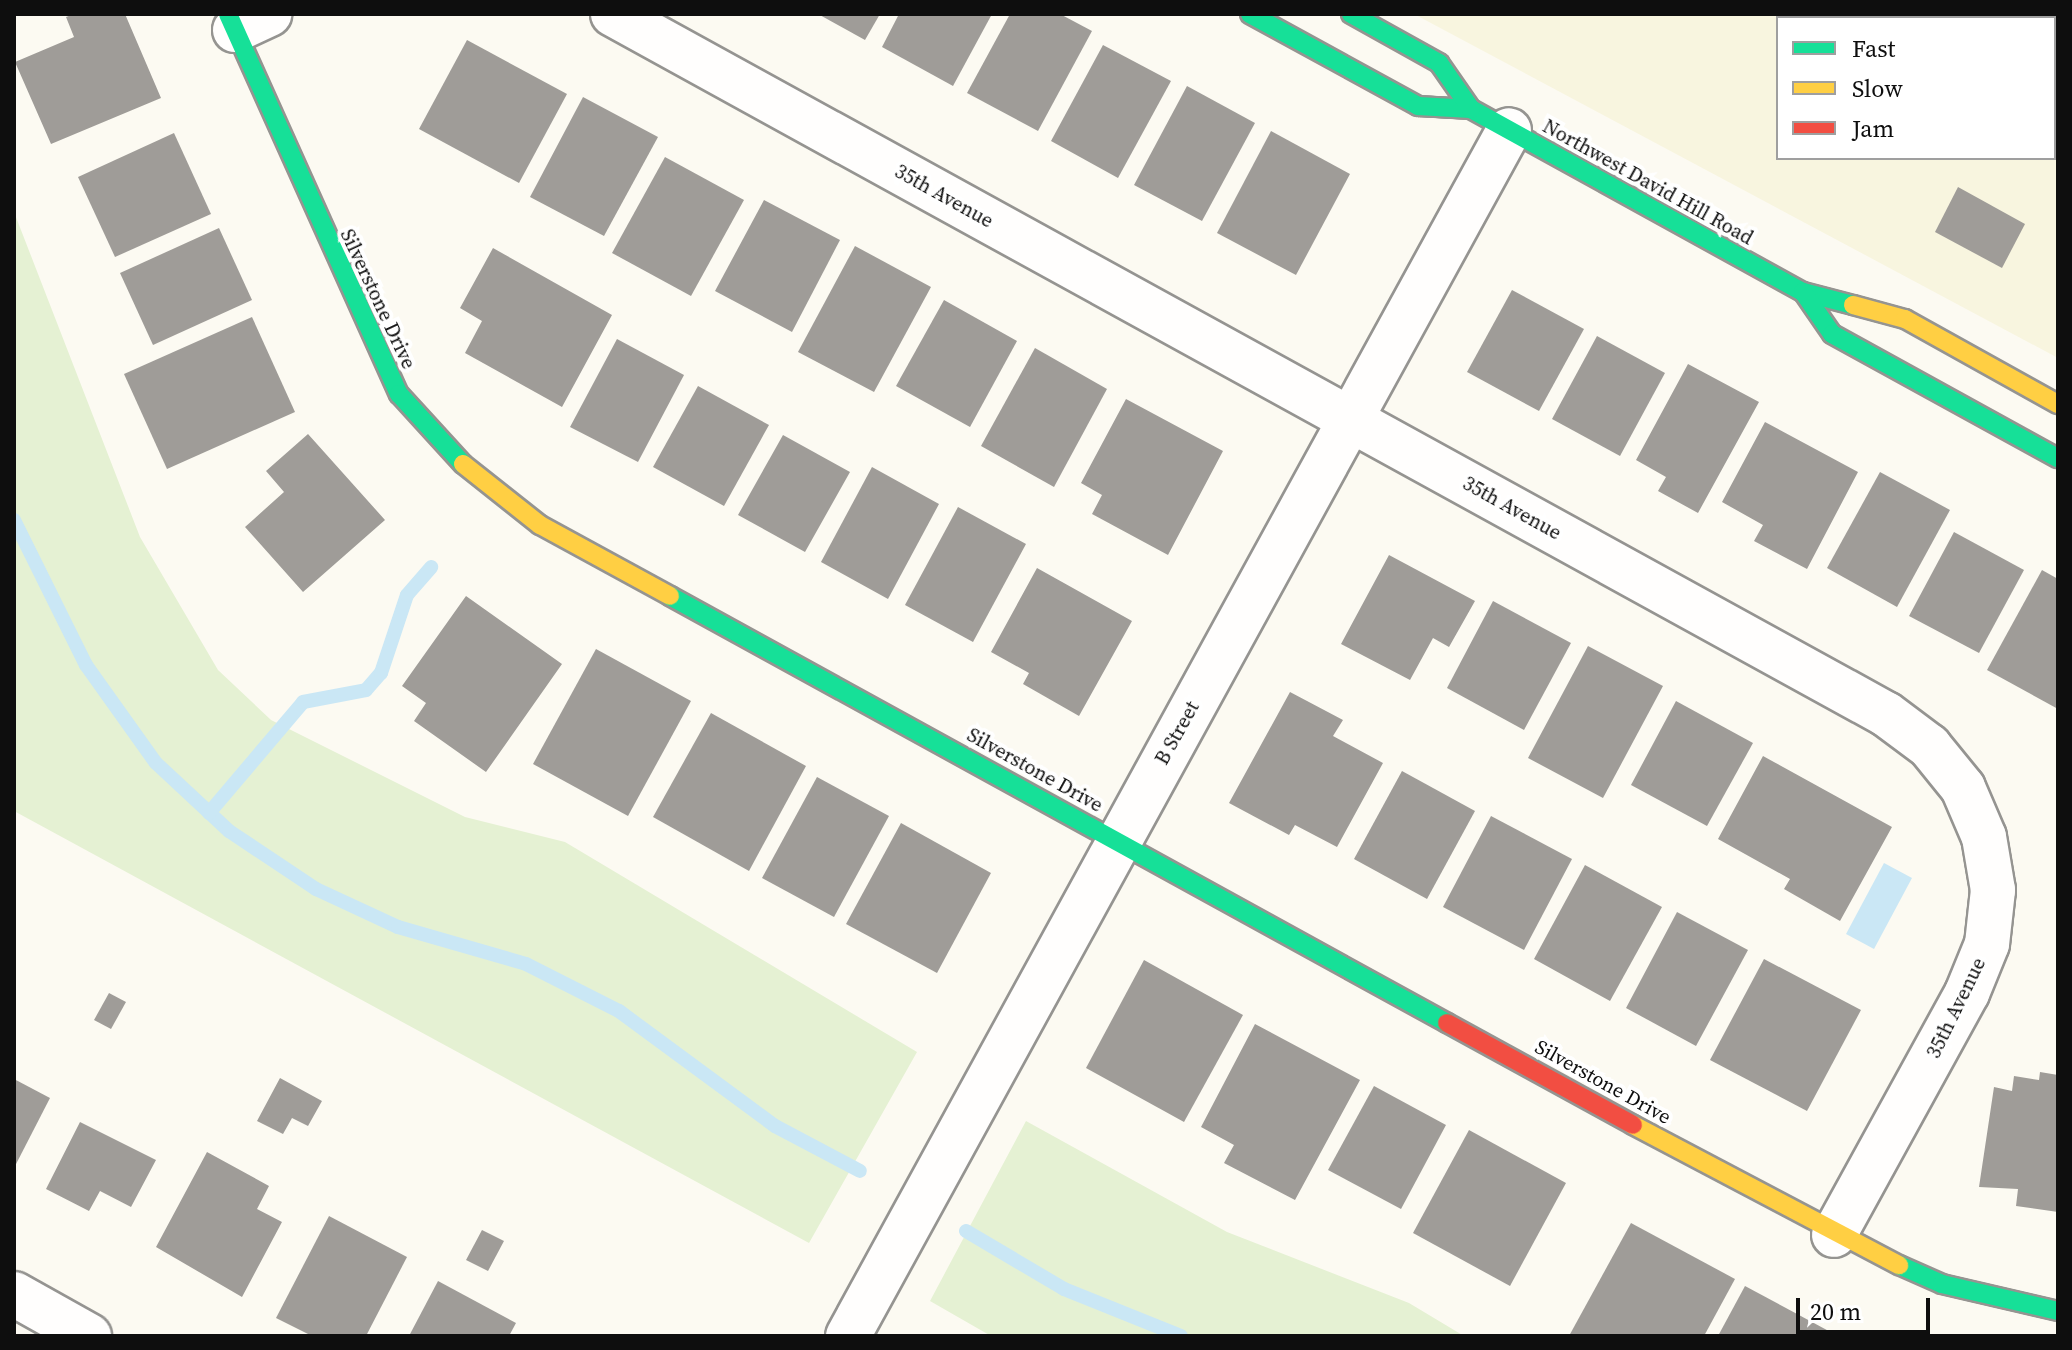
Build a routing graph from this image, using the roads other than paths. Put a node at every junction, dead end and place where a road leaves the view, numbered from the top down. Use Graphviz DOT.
graph roads {
  1 [pos="613,14"];
  2 [pos="1250,14"];
  3 [pos="1351,14"];
  4 [pos="244,19"];
  5 [pos="1471,109"];
  6 [pos="1509,130"];
  7 [pos="1803,292"];
  8 [pos="2058,404"];
  9 [pos="1350,419"];
  10 [pos="2058,458"];
  11 [pos="1118,841"];
  12 [pos="1834,1235"];
  13 [pos="14,1294"];
  14 [pos="2058,1311"];
  15 [pos="89,1336"];
  16 [pos="848,1336"];
  1 -- 9 [label="street, 35th Avenue"];
  2 -- 5 [label="street, Northwest David Hill Road"];
  3 -- 5 [label="street, Northwest David Hill Road"];
  4 -- 11 [label="street, Silverstone Drive"];
  5 -- 6 [label="street, Northwest David Hill Road"];
  6 -- 7 [label="street, Northwest David Hill Road"];
  6 -- 9 [label="street, B Street"];
  7 -- 8 [label="street, Northwest David Hill Road"];
  7 -- 10 [label="street, Northwest David Hill Road"];
  9 -- 11 [label="street, B Street"];
  9 -- 12 [label="street, 35th Avenue"];
  11 -- 12 [label="street, Silverstone Drive"];
  11 -- 16 [label="street, B Street"];
  12 -- 14 [label="street, Silverstone Drive"];
  13 -- 15 [label="street"];
}
